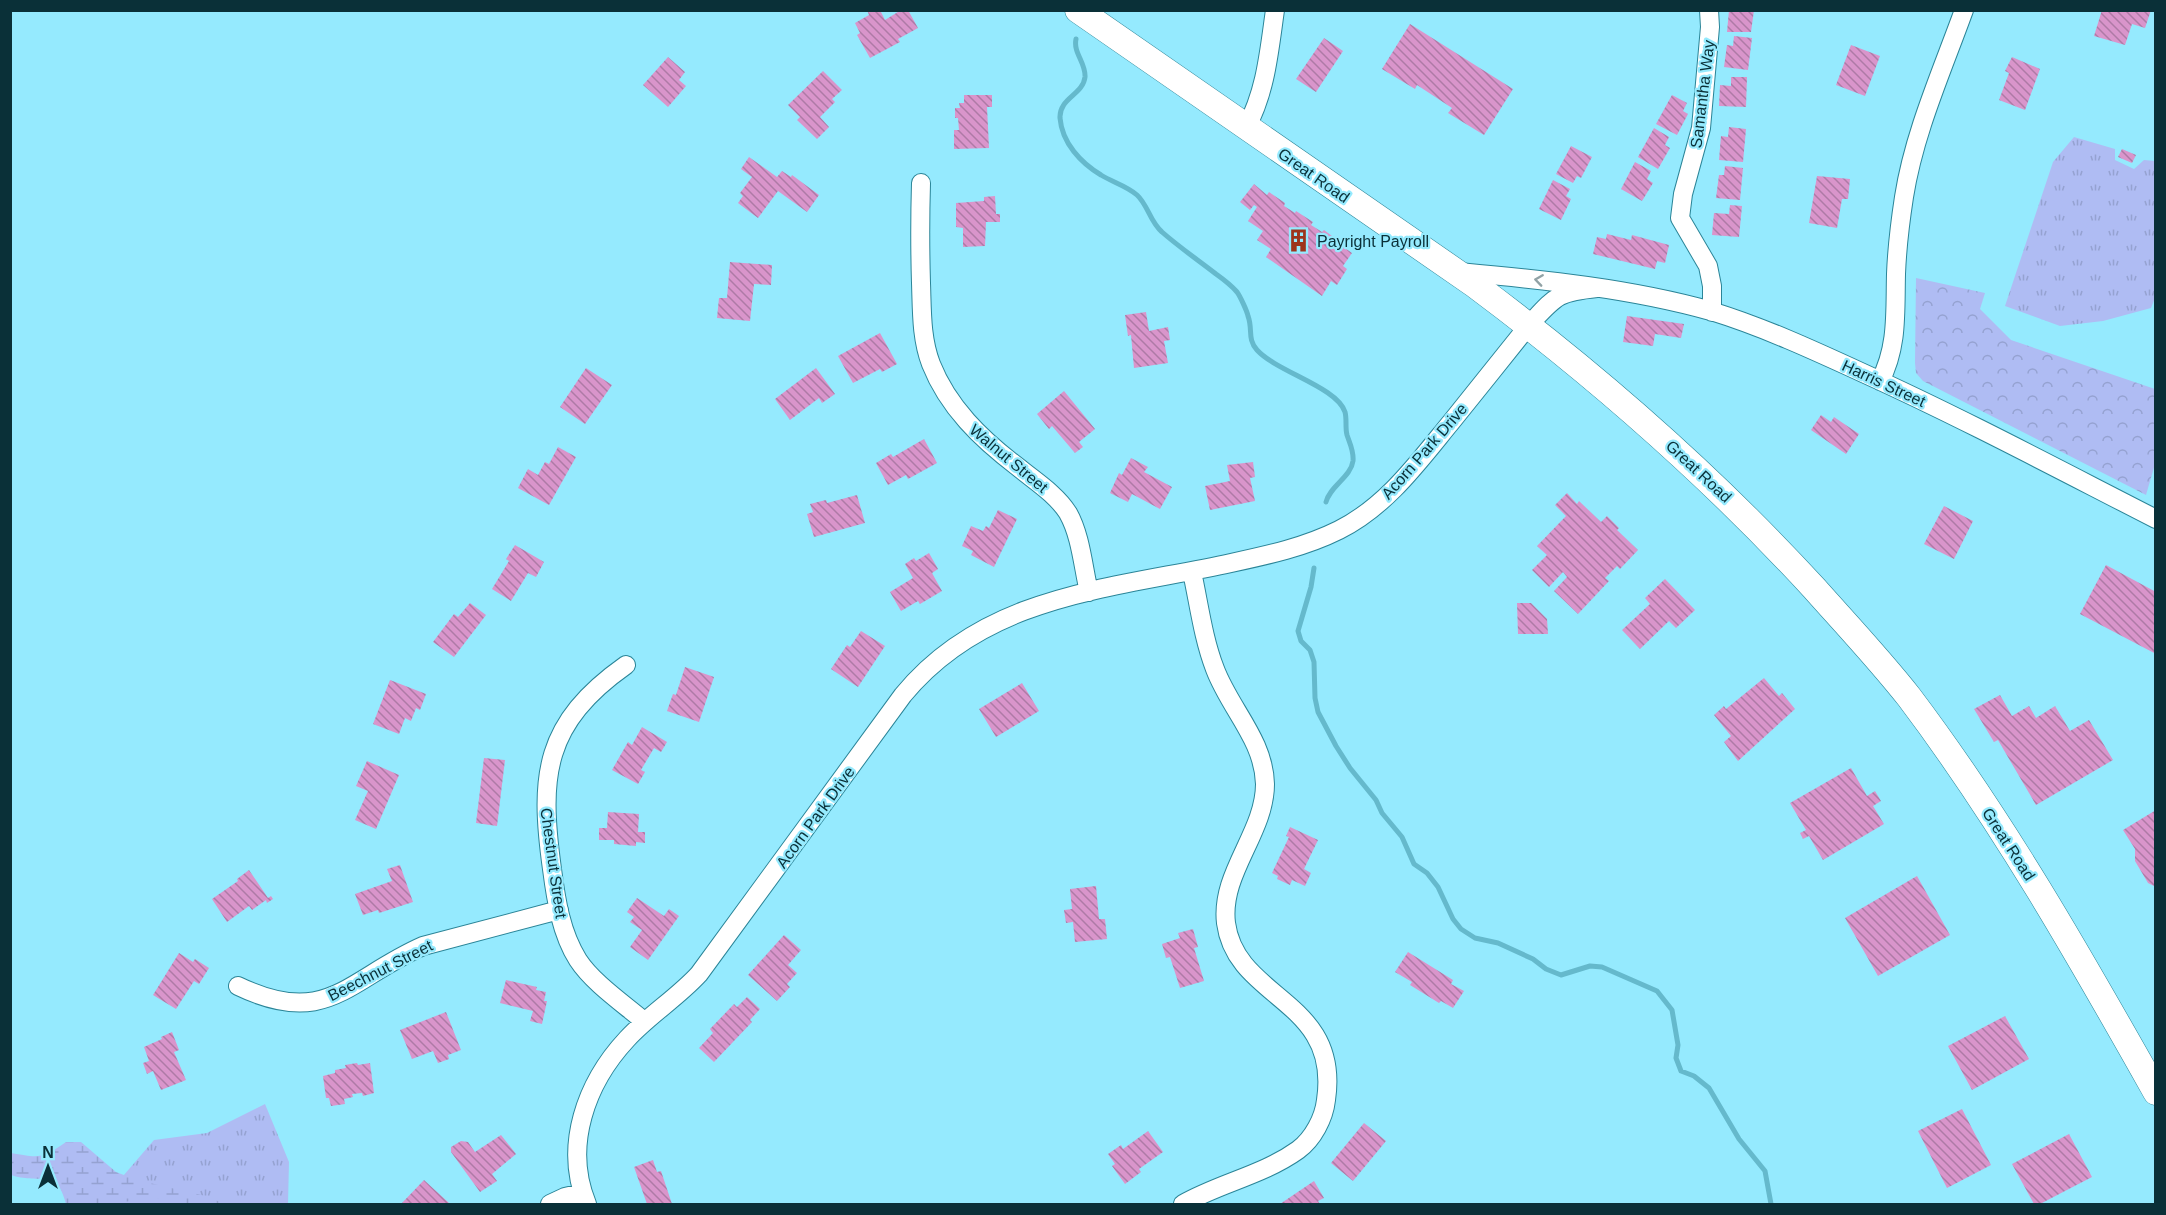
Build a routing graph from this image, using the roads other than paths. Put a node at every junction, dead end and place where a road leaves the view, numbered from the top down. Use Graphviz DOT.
graph roads {
  1 [pos="1078,10"];
  2 [pos="1275,10"];
  3 [pos="1709,10"];
  4 [pos="1964,10"];
  5 [pos="1246,128"];
  6 [pos="921,183"];
  7 [pos="1455,272"];
  8 [pos="1597,288"];
  9 [pos="1712,312"];
  10 [pos="1529,325"];
  11 [pos="1880,381"];
  12 [pos="2156,519"];
  13 [pos="1192,572"];
  14 [pos="1089,592"];
  15 [pos="626,665"];
  16 [pos="558,910"];
  17 [pos="238,986"];
  18 [pos="645,1022"];
  19 [pos="2156,1092"];
  20 [pos="585,1199"];
  21 [pos="549,1204"];
  22 [pos="1183,1204"];
  1 -- 5 [label="main road, Great Road"];
  2 -- 5 [label="street"];
  3 -- 9 [label="street, Samantha Way"];
  4 -- 11 [label="street"];
  5 -- 7 [label="main road, Great Road"];
  6 -- 14 [label="street, Walnut Street"];
  8 -- 7 [label="street, Harris Street, one-way"];
  7 -- 10 [label="main road, Great Road"];
  8 -- 9 [label="street, Harris Street"];
  8 -- 10 [label="street, Harris Street"];
  9 -- 11 [label="street, Harris Street"];
  10 -- 13 [label="street, Acorn Park Drive"];
  10 -- 19 [label="main road, Great Road"];
  11 -- 12 [label="street, Harris Street"];
  13 -- 14 [label="street, Acorn Park Drive"];
  13 -- 22 [label="street"];
  14 -- 18 [label="street, Acorn Park Drive"];
  15 -- 16 [label="street, Chestnut Street"];
  16 -- 17 [label="street, Beechnut Street"];
  16 -- 18 [label="street, Chestnut Street"];
  18 -- 20 [label="street, Acorn Park Drive"];
  20 -- 21 [label="street"];
}
